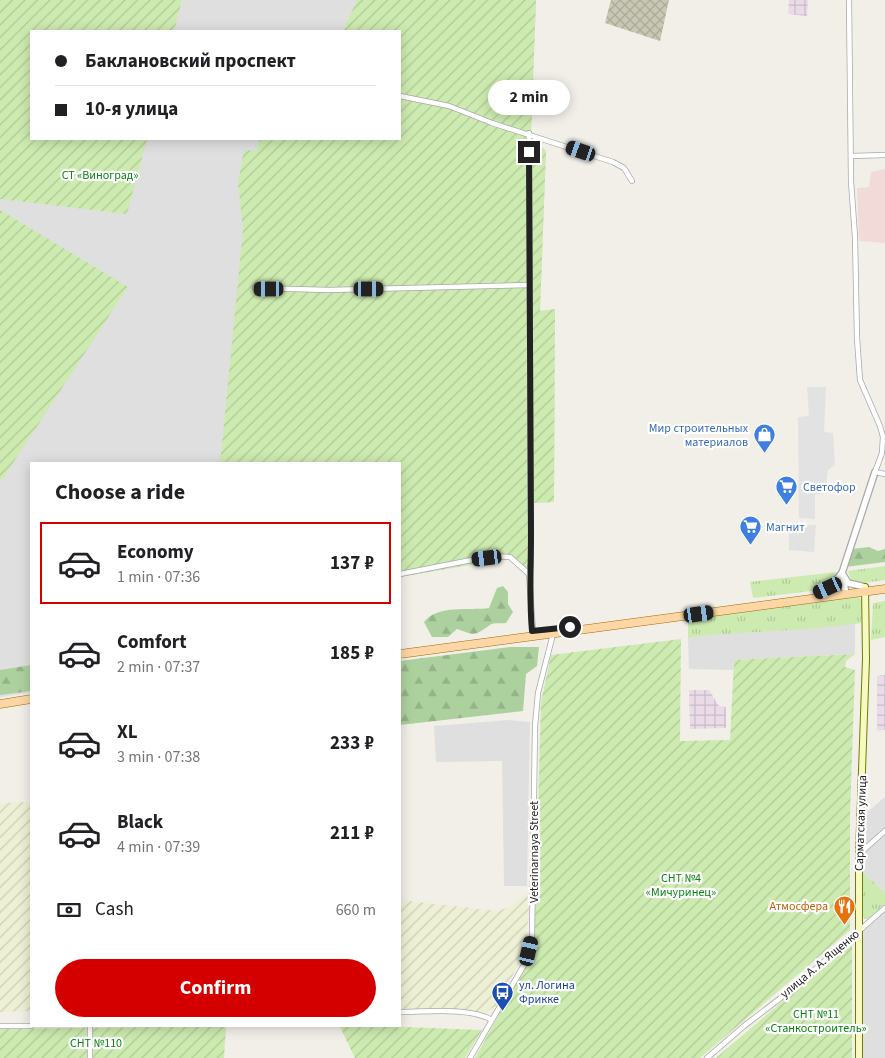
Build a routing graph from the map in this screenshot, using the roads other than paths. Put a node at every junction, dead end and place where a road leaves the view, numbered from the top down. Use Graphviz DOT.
graph roads {
  1 [pos="849,0"];
  2 [pos="401,96"];
  3 [pos="529,133"];
  4 [pos="885,155"];
  5 [pos="851,156"];
  6 [pos="632,181"];
  7 [pos="530,285"];
  8 [pos="255,288"];
  9 [pos="875,472"];
  10 [pos="885,474"];
  11 [pos="842,573"];
  12 [pos="401,574"];
  13 [pos="529,574"];
  14 [pos="885,585"];
  15 [pos="865,589"];
  16 [pos="885,589"];
  17 [pos="846,592"];
  18 [pos="817,594"];
  19 [pos="554,630"];
  20 [pos="532,631"];
  21 [pos="401,649"];
  22 [pos="401,654"];
  23 [pos="30,700"];
  24 [pos="0,704"];
  25 [pos="30,704"];
  26 [pos="0,708"];
  27 [pos="885,831"];
  28 [pos="860,854"];
  29 [pos="885,908"];
  30 [pos="859,932"];
  31 [pos="401,1012"];
  32 [pos="492,1020"];
  33 [pos="0,1026"];
  34 [pos="30,1026"];
  35 [pos="90,1027"];
  36 [pos="90,1058"];
  37 [pos="470,1058"];
  38 [pos="707,1058"];
  39 [pos="859,1058"];
  1 -- 5 [label="street"];
  2 -- 3 [label="street"];
  3 -- 6 [label="street"];
  3 -- 7 [label="street"];
  4 -- 5 [label="street"];
  5 -- 9 [label="street"];
  7 -- 8 [label="street"];
  7 -- 13 [label="street"];
  9 -- 10 [label="street"];
  9 -- 11 [label="street"];
  11 -- 15 [label="street"];
  11 -- 17 [label="street"];
  11 -- 18 [label="street"];
  12 -- 13 [label="street"];
  13 -- 20 [label="street"];
  14 -- 15 [label="main road"];
  15 -- 16 [label="main road"];
  15 -- 17 [label="main road"];
  15 -- 28 [label="main road, Сарматская улица"];
  17 -- 18 [label="main road"];
  17 -- 19 [label="main road"];
  18 -- 19 [label="main road"];
  19 -- 20 [label="main road"];
  19 -- 22 [label="main road"];
  19 -- 32 [label="street, Veterinarnaya Street"];
  20 -- 21 [label="main road"];
  23 -- 24 [label="main road"];
  25 -- 26 [label="main road"];
  27 -- 28 [label="street"];
  28 -- 30 [label="main road, Сарматская улица"];
  29 -- 30 [label="street, улица А. А. Ященко"];
  30 -- 38 [label="street, улица А. А. Ященко"];
  30 -- 39 [label="main road, Сарматская улица"];
  31 -- 32 [label="street"];
  32 -- 37 [label="street, Veterinarnaya Street"];
  33 -- 34 [label="street"];
  35 -- 36 [label="street"];
}
